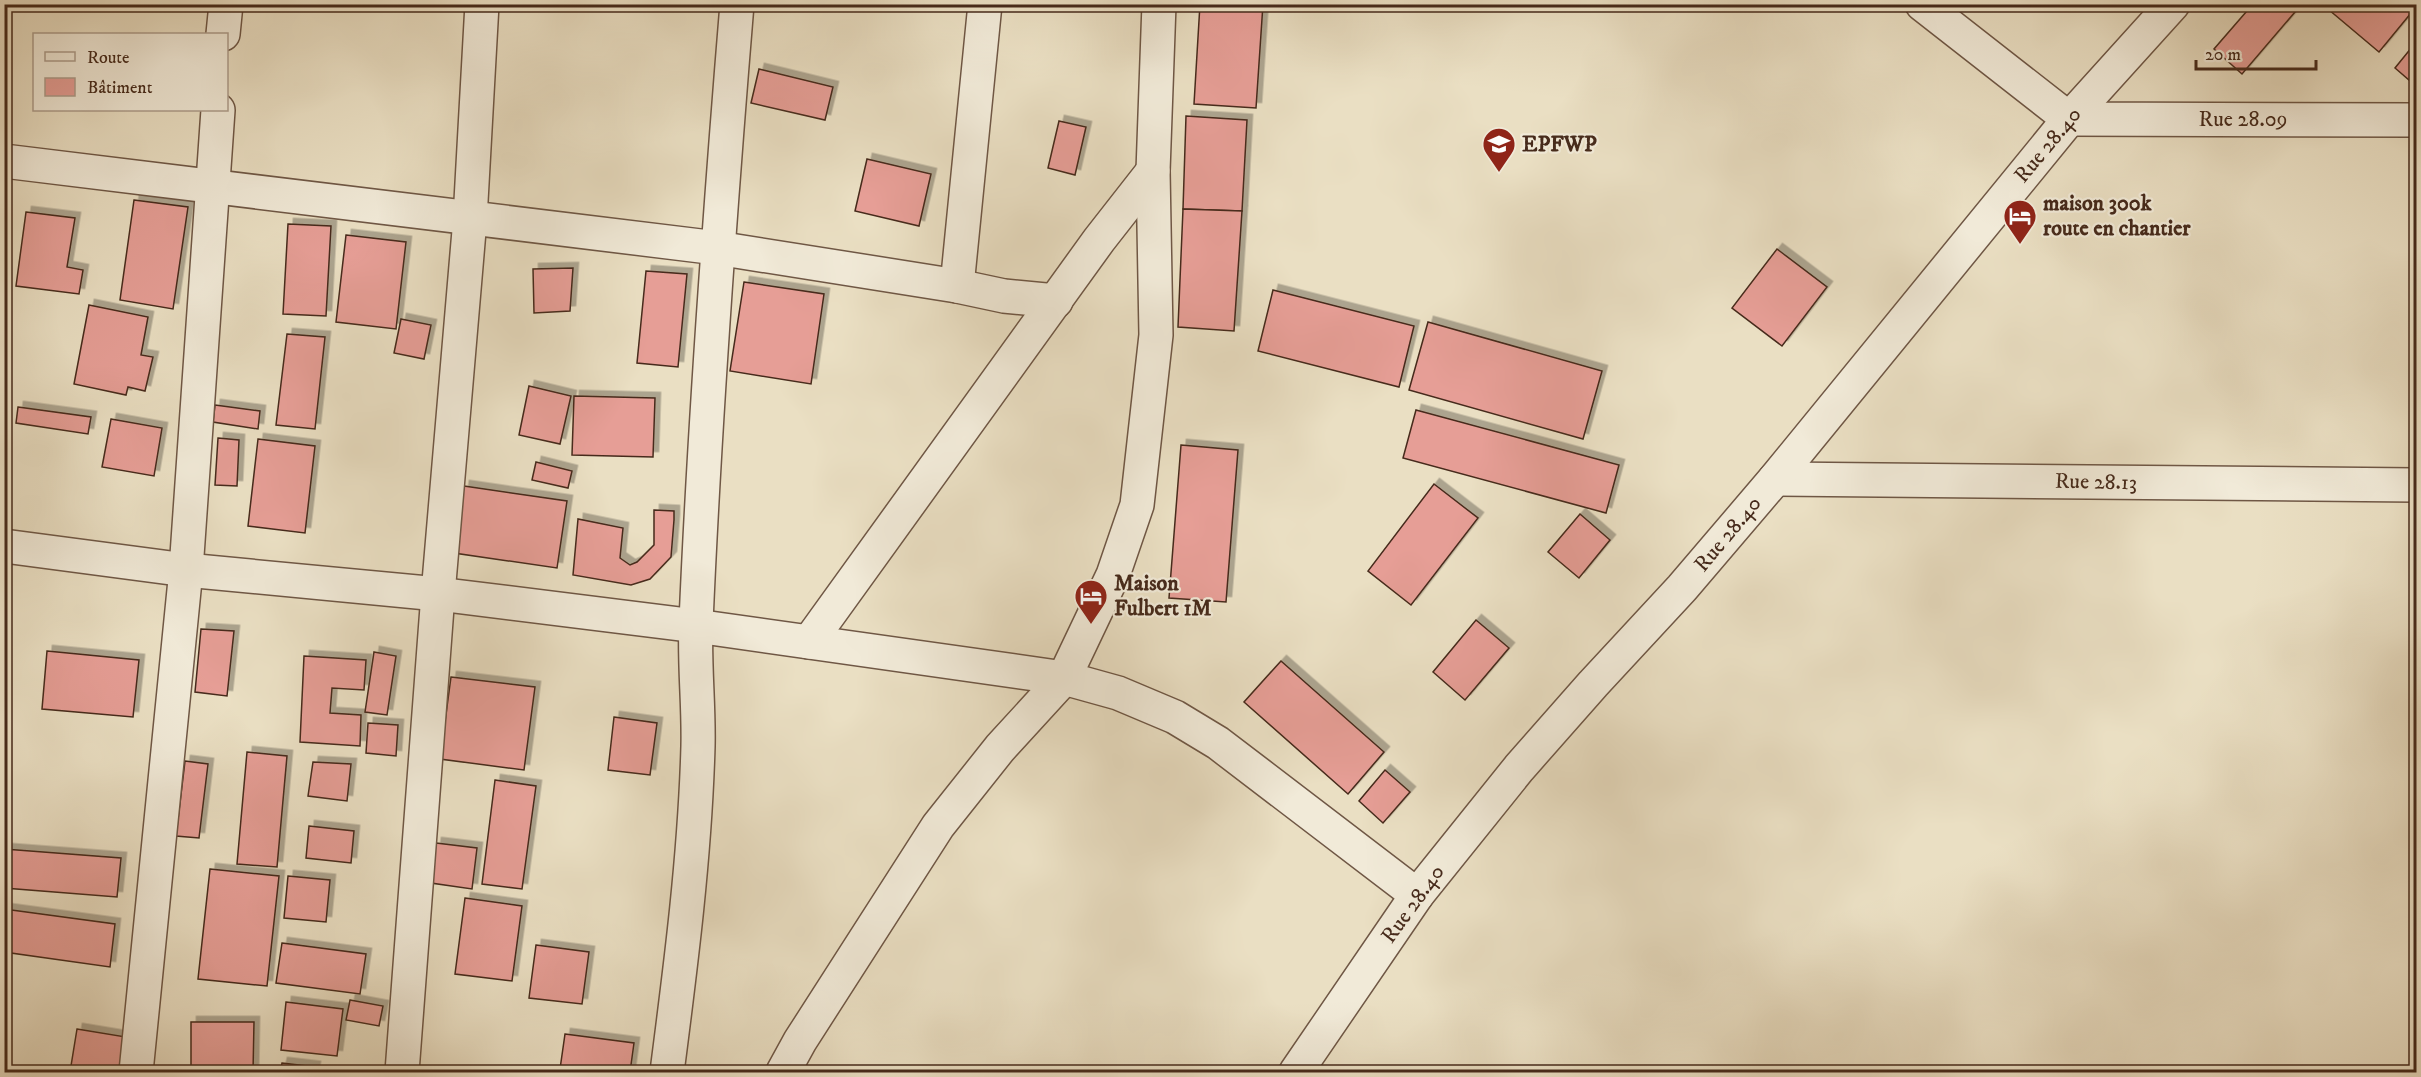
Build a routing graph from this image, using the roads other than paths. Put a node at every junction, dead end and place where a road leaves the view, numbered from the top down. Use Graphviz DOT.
graph roads {
  1 [pos="225,4"];
  2 [pos="482,4"];
  3 [pos="737,4"];
  4 [pos="985,4"];
  5 [pos="1159,4"];
  6 [pos="1922,4"];
  7 [pos="2173,4"];
  8 [pos="223,33"];
  9 [pos="218,111"];
  10 [pos="2069,118"];
  11 [pos="2416,120"];
  12 [pos="4,161"];
  13 [pos="1153,171"];
  14 [pos="212,187"];
  15 [pos="470,219"];
  16 [pos="717,248"];
  17 [pos="957,286"];
  18 [pos="1056,301"];
  19 [pos="1775,479"];
  20 [pos="2416,485"];
  21 [pos="4,546"];
  22 [pos="186,570"];
  23 [pos="438,594"];
  24 [pos="696,626"];
  25 [pos="809,642"];
  26 [pos="1064,678"];
  27 [pos="1417,895"];
  28 [pos="136,1072"];
  29 [pos="402,1072"];
  30 [pos="667,1072"];
  31 [pos="783,1072"];
  32 [pos="1296,1072"];
  1 -- 8 [label="street"];
  2 -- 15 [label="street"];
  3 -- 16 [label="street"];
  4 -- 17 [label="street"];
  5 -- 13 [label="street"];
  6 -- 10 [label="street"];
  7 -- 10 [label="street, Rue 28.40"];
  9 -- 14 [label="street"];
  10 -- 11 [label="street, Rue 28.09"];
  10 -- 19 [label="street, Rue 28.40"];
  12 -- 14 [label="street"];
  13 -- 18 [label="street"];
  13 -- 26 [label="street"];
  14 -- 15 [label="street"];
  14 -- 22 [label="street"];
  15 -- 16 [label="street"];
  15 -- 23 [label="street"];
  16 -- 17 [label="street"];
  16 -- 24 [label="street"];
  17 -- 18 [label="street"];
  18 -- 25 [label="street"];
  19 -- 20 [label="street, Rue 28.13"];
  19 -- 27 [label="street, Rue 28.40"];
  21 -- 22 [label="street"];
  22 -- 23 [label="street"];
  22 -- 28 [label="street"];
  23 -- 24 [label="street"];
  23 -- 29 [label="street"];
  24 -- 25 [label="street"];
  24 -- 30 [label="street"];
  25 -- 26 [label="street"];
  26 -- 27 [label="street"];
  26 -- 31 [label="street"];
  27 -- 32 [label="street, Rue 28.40"];
}
